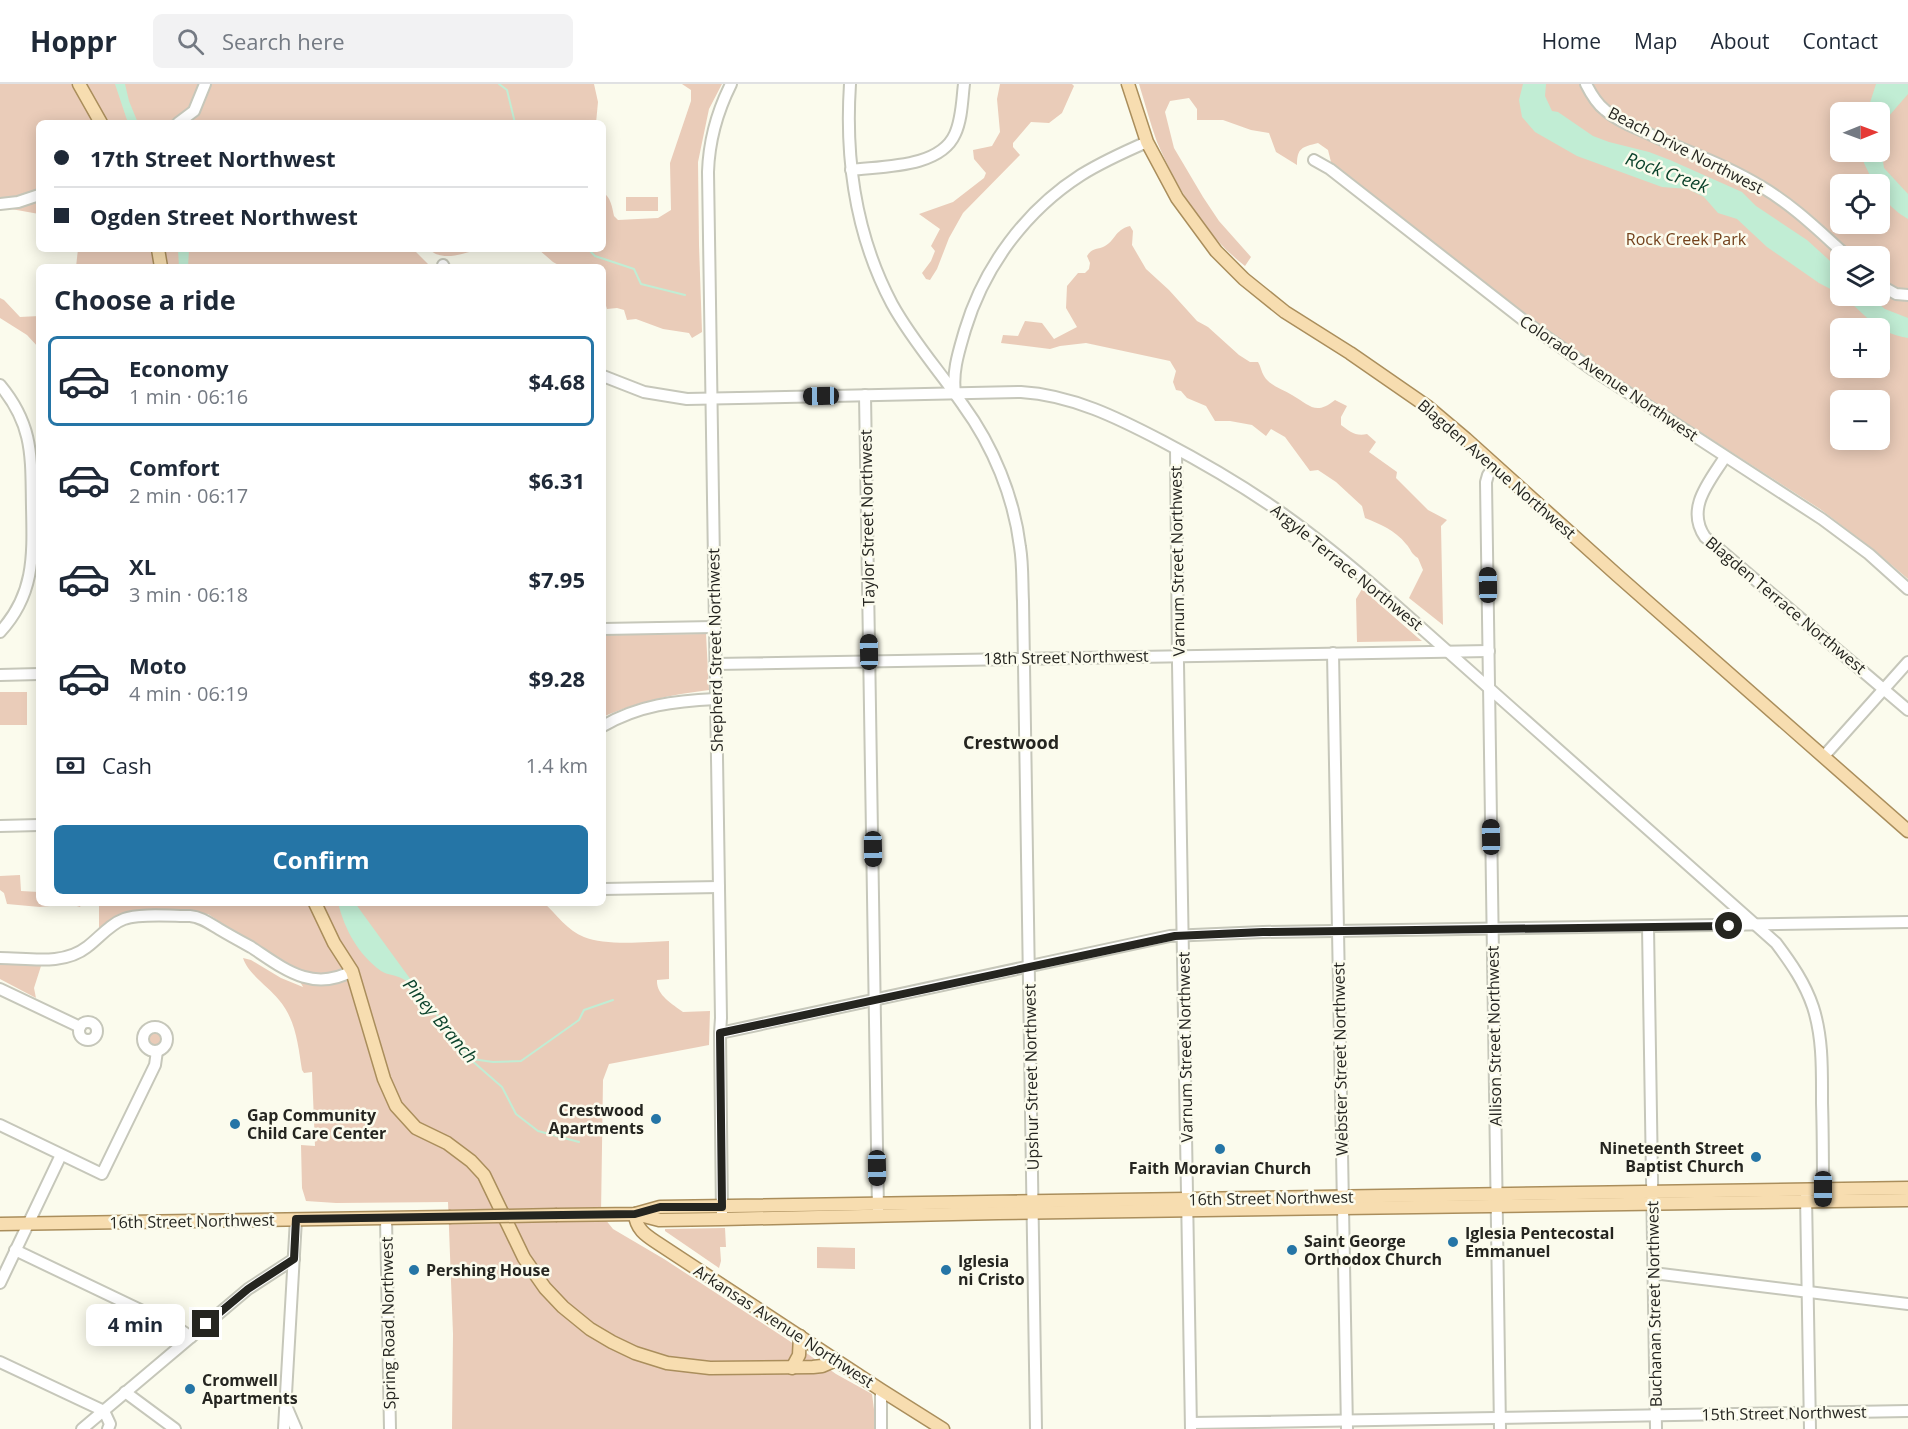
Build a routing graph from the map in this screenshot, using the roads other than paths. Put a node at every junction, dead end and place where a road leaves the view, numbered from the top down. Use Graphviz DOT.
graph roads {
  1 [pos="79,84"];
  2 [pos="205,84"];
  3 [pos="731,84"];
  4 [pos="850,84"];
  5 [pos="964,84"];
  6 [pos="1128,84"];
  7 [pos="1586,84"];
  8 [pos="99,120"];
  9 [pos="183,120"];
  10 [pos="1147,142"];
  11 [pos="1314,160"];
  12 [pos="851,170"];
  13 [pos="36,196"];
  14 [pos="0,204"];
  15 [pos="1836,246"];
  16 [pos="1890,291"];
  17 [pos="1908,295"];
  18 [pos="606,377"];
  19 [pos="0,385"];
  20 [pos="955,393"];
  21 [pos="866,395"];
  22 [pos="711,398"];
  23 [pos="1176,449"];
  24 [pos="1725,457"];
  25 [pos="1495,465"];
  26 [pos="1908,590"];
  27 [pos="714,627"];
  28 [pos="606,629"];
  29 [pos="0,632"];
  30 [pos="1449,651"];
  31 [pos="1489,651"];
  32 [pos="1333,653"];
  33 [pos="1178,656"];
  34 [pos="1024,658"];
  35 [pos="869,660"];
  36 [pos="1908,662"];
  37 [pos="715,663"];
  38 [pos="36,674"];
  39 [pos="0,675"];
  40 [pos="1490,687"];
  41 [pos="1884,688"];
  42 [pos="716,699"];
  43 [pos="1908,710"];
  44 [pos="606,724"];
  45 [pos="1824,756"];
  46 [pos="36,825"];
  47 [pos="0,826"];
  48 [pos="1908,831"];
  49 [pos="719,887"];
  50 [pos="606,889"];
  51 [pos="316,906"];
  52 [pos="1908,922"];
  53 [pos="1757,925"];
  54 [pos="1648,927"];
  55 [pos="1493,930"];
  56 [pos="1338,932"];
  57 [pos="1183,935"];
  58 [pos="0,958"];
  59 [pos="1029,967"];
  60 [pos="352,971"];
  61 [pos="0,989"];
  62 [pos="875,1000"];
  63 [pos="80,1027"];
  64 [pos="720,1033"];
  65 [pos="157,1051"];
  66 [pos="0,1125"];
  67 [pos="61,1155"];
  68 [pos="1908,1188"];
  69 [pos="1823,1195"];
  70 [pos="1806,1196"];
  71 [pos="1652,1199"];
  72 [pos="1908,1200"];
  73 [pos="1497,1201"];
  74 [pos="1343,1203"];
  75 [pos="1187,1205"];
  76 [pos="1033,1207"];
  77 [pos="878,1210"];
  78 [pos="722,1213"];
  79 [pos="635,1214"];
  80 [pos="386,1218"];
  81 [pos="296,1219"];
  82 [pos="28,1223"];
  83 [pos="0,1224"];
  84 [pos="15,1250"];
  85 [pos="294,1259"];
  86 [pos="1653,1273"];
  87 [pos="0,1283"];
  88 [pos="1808,1291"];
  89 [pos="1908,1304"];
  90 [pos="800,1336"];
  91 [pos="191,1337"];
  92 [pos="836,1360"];
  93 [pos="0,1362"];
  94 [pos="792,1368"];
  95 [pos="881,1390"];
  96 [pos="125,1392"];
  97 [pos="286,1405"];
  98 [pos="104,1411"];
  99 [pos="1908,1411"];
  100 [pos="1810,1412"];
  101 [pos="1655,1415"];
  102 [pos="1500,1423"];
  103 [pos="1347,1424"];
  104 [pos="1191,1426"];
  105 [pos="82,1429"];
  106 [pos="108,1429"];
  107 [pos="174,1429"];
  108 [pos="284,1429"];
  109 [pos="296,1429"];
  110 [pos="390,1429"];
  111 [pos="881,1429"];
  112 [pos="943,1429"];
  113 [pos="1036,1429"];
  114 [pos="1656,1429"];
  115 [pos="1810,1429"];
  1 -- 8 [label="main road"];
  2 -- 9 [label="street"];
  3 -- 22 [label="street, Shepherd Street Northwest"];
  4 -- 12 [label="street, Upshur Street Northwest"];
  5 -- 12 [label="street"];
  6 -- 10 [label="main road, Blagden Avenue Northwest"];
  7 -- 15 [label="street, Beach Drive Northwest"];
  10 -- 20 [label="street"];
  10 -- 25 [label="main road, Blagden Avenue Northwest"];
  11 -- 24 [label="street, Colorado Avenue Northwest"];
  12 -- 20 [label="street, Upshur Street Northwest"];
  13 -- 14 [label="street"];
  16 -- 17 [label="street"];
  18 -- 22 [label="street, Argyle Terrace Northwest"];
  19 -- 29 [label="street"];
  20 -- 21 [label="street, Argyle Terrace Northwest"];
  20 -- 23 [label="street, Argyle Terrace Northwest"];
  20 -- 34 [label="street, Upshur Street Northwest"];
  21 -- 22 [label="street, Argyle Terrace Northwest"];
  21 -- 35 [label="street, Taylor Street Northwest"];
  22 -- 27 [label="street, Shepherd Street Northwest"];
  23 -- 30 [label="street, Argyle Terrace Northwest"];
  23 -- 33 [label="street, Varnum Street Northwest"];
  24 -- 26 [label="street, Colorado Avenue Northwest"];
  24 -- 41 [label="street, Blagden Terrace Northwest"];
  25 -- 31 [label="street, Allison Street Northwest"];
  25 -- 45 [label="main road, Blagden Avenue Northwest"];
  27 -- 28 [label="street"];
  27 -- 37 [label="street, Shepherd Street Northwest"];
  30 -- 31 [label="street, 18th Street Northwest"];
  30 -- 32 [label="street, 18th Street Northwest"];
  30 -- 40 [label="street, Argyle Terrace Northwest"];
  31 -- 40 [label="street, Allison Street Northwest"];
  32 -- 33 [label="street, 18th Street Northwest"];
  32 -- 56 [label="street, Webster Street Northwest"];
  33 -- 34 [label="street, 18th Street Northwest"];
  33 -- 57 [label="street, Varnum Street Northwest"];
  34 -- 35 [label="street, 18th Street Northwest"];
  34 -- 59 [label="street, Upshur Street Northwest"];
  35 -- 37 [label="street, 18th Street Northwest"];
  35 -- 62 [label="street, Taylor Street Northwest"];
  36 -- 41 [label="street"];
  37 -- 42 [label="street, Shepherd Street Northwest"];
  38 -- 39 [label="street"];
  40 -- 53 [label="street, Argyle Terrace Northwest"];
  40 -- 55 [label="street, Allison Street Northwest"];
  41 -- 43 [label="street, Blagden Terrace Northwest"];
  41 -- 45 [label="street"];
  42 -- 44 [label="street"];
  42 -- 49 [label="street, Shepherd Street Northwest"];
  45 -- 48 [label="main road, Blagden Avenue Northwest"];
  46 -- 47 [label="street"];
  49 -- 50 [label="street"];
  49 -- 64 [label="street, Shepherd Street Northwest"];
  51 -- 60 [label="main road"];
  52 -- 53 [label="street"];
  53 -- 54 [label="street"];
  53 -- 69 [label="street, Argyle Terrace Northwest"];
  54 -- 55 [label="street"];
  54 -- 71 [label="street, Buchanan Street Northwest"];
  55 -- 56 [label="street"];
  55 -- 73 [label="street, Allison Street Northwest"];
  56 -- 57 [label="street"];
  56 -- 74 [label="street, Webster Street Northwest"];
  57 -- 59 [label="street"];
  57 -- 75 [label="street, Varnum Street Northwest"];
  58 -- 60 [label="street"];
  59 -- 62 [label="street"];
  59 -- 76 [label="street, Upshur Street Northwest"];
  60 -- 94 [label="main road"];
  61 -- 63 [label="street"];
  62 -- 64 [label="street"];
  62 -- 77 [label="street, Taylor Street Northwest"];
  64 -- 78 [label="street, Shepherd Street Northwest"];
  65 -- 67 [label="street"];
  66 -- 67 [label="street"];
  67 -- 82 [label="street"];
  68 -- 69 [label="main road, 16th Street Northwest"];
  69 -- 70 [label="main road, 16th Street Northwest"];
  69 -- 72 [label="main road, 16th Street Northwest"];
  70 -- 71 [label="main road, 16th Street Northwest"];
  70 -- 88 [label="street"];
  71 -- 73 [label="main road, 16th Street Northwest"];
  71 -- 86 [label="street, Buchanan Street Northwest"];
  73 -- 74 [label="main road, 16th Street Northwest"];
  73 -- 102 [label="street, Allison Street Northwest"];
  74 -- 75 [label="main road, 16th Street Northwest"];
  74 -- 103 [label="street, Webster Street Northwest"];
  75 -- 76 [label="main road, 16th Street Northwest"];
  75 -- 104 [label="street, Varnum Street Northwest"];
  76 -- 77 [label="main road, 16th Street Northwest"];
  76 -- 113 [label="street, Upshur Street Northwest"];
  77 -- 78 [label="main road, 16th Street Northwest"];
  78 -- 79 [label="main road, 16th Street Northwest"];
  79 -- 80 [label="main road, 16th Street Northwest, bridge"];
  79 -- 90 [label="main road, Arkansas Avenue Northwest"];
  80 -- 81 [label="main road, 16th Street Northwest"];
  80 -- 110 [label="street, Spring Road Northwest"];
  81 -- 82 [label="main road, 16th Street Northwest"];
  81 -- 85 [label="street"];
  82 -- 83 [label="main road, 16th Street Northwest"];
  82 -- 84 [label="street"];
  84 -- 87 [label="street"];
  84 -- 91 [label="street"];
  85 -- 91 [label="street"];
  85 -- 97 [label="street"];
  86 -- 88 [label="street"];
  86 -- 101 [label="street, Buchanan Street Northwest"];
  88 -- 89 [label="street"];
  88 -- 100 [label="street"];
  90 -- 92 [label="main road, Arkansas Avenue Northwest"];
  90 -- 94 [label="main road"];
  91 -- 96 [label="street"];
  92 -- 94 [label="main road"];
  92 -- 95 [label="main road, Arkansas Avenue Northwest"];
  93 -- 98 [label="street"];
  95 -- 111 [label="street"];
  95 -- 112 [label="main road, Arkansas Avenue Northwest"];
  96 -- 98 [label="street"];
  96 -- 107 [label="street"];
  97 -- 108 [label="street"];
  97 -- 109 [label="street"];
  98 -- 105 [label="street"];
  98 -- 106 [label="street"];
  99 -- 100 [label="street, 15th Street Northwest"];
  100 -- 101 [label="street, 15th Street Northwest"];
  100 -- 115 [label="street"];
  101 -- 102 [label="street, 15th Street Northwest"];
  101 -- 114 [label="street, Buchanan Street Northwest"];
  102 -- 103 [label="street, 15th Street Northwest"];
  103 -- 104 [label="street, 15th Street Northwest"];
}
